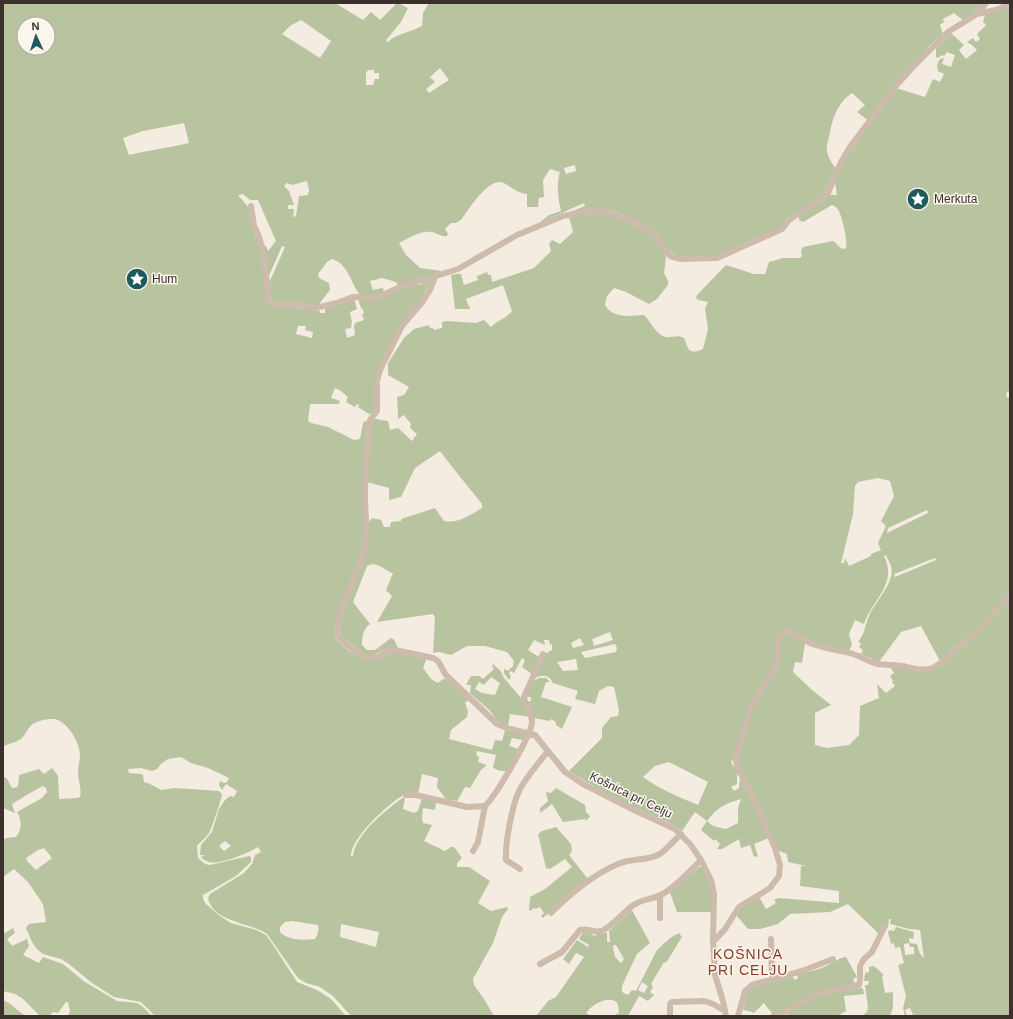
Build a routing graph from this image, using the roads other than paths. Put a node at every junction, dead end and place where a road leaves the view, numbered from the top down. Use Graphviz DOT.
graph roads {
  1 [pos="986,3"];
  2 [pos="1010,4"];
  3 [pos="977,14"];
  4 [pos="251,206"];
  5 [pos="435,277"];
  6 [pos="1010,595"];
  7 [pos="543,654"];
  8 [pos="529,732"];
  9 [pos="548,751"];
  10 [pos="406,795"];
  11 [pos="485,806"];
  12 [pos="681,834"];
  13 [pos="473,851"];
  14 [pos="701,860"];
  15 [pos="520,869"];
  16 [pos="660,895"];
  17 [pos="551,913"];
  18 [pos="660,918"];
  19 [pos="884,928"];
  20 [pos="713,939"];
  21 [pos="771,939"];
  22 [pos="833,959"];
  23 [pos="540,964"];
  24 [pos="772,978"];
  25 [pos="725,1014"];
  26 [pos="670,1016"];
  27 [pos="738,1016"];
  28 [pos="777,1016"];
  1 -- 3 [label="street"];
  2 -- 3 [label="street"];
  3 -- 5 [label="street"];
  4 -- 5 [label="street"];
  5 -- 8 [label="street"];
  6 -- 20 [label="street"];
  7 -- 8 [label="street"];
  8 -- 9 [label="street, Košnica pri Celju"];
  8 -- 11 [label="street"];
  9 -- 12 [label="street, Košnica pri Celju"];
  9 -- 15 [label="street"];
  10 -- 11 [label="street"];
  11 -- 13 [label="street"];
  12 -- 14 [label="street, Košnica pri Celju"];
  12 -- 17 [label="street"];
  14 -- 16 [label="street"];
  14 -- 20 [label="street, Košnica pri Celju"];
  16 -- 18 [label="street"];
  16 -- 23 [label="street"];
  19 -- 28 [label="street"];
  20 -- 25 [label="street, Košnica pri Celju"];
  21 -- 24 [label="street"];
  22 -- 24 [label="street"];
  24 -- 27 [label="street"];
  25 -- 26 [label="street"];
}
